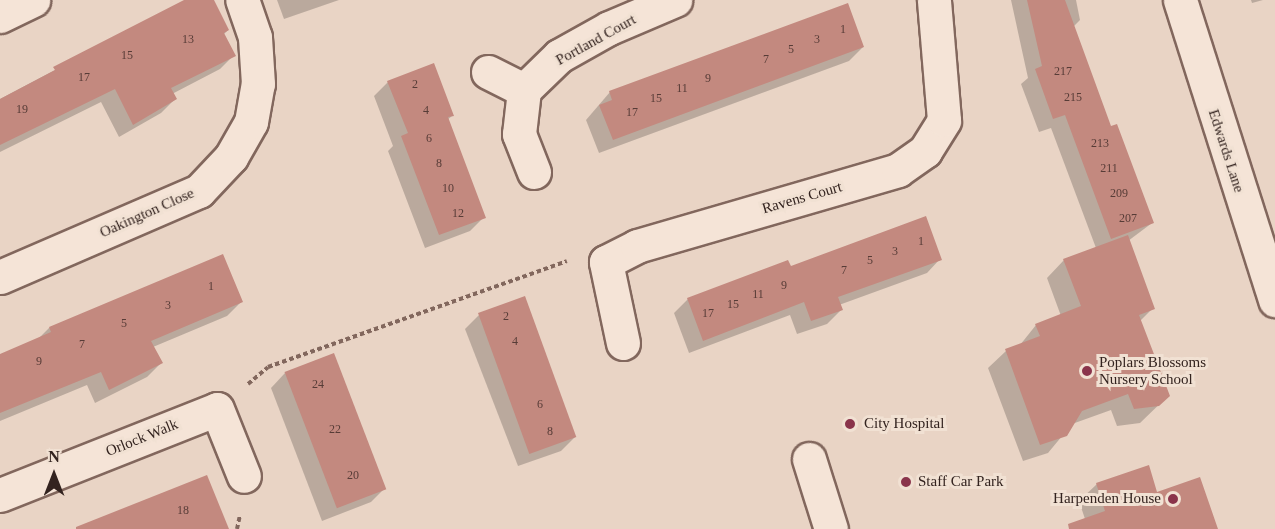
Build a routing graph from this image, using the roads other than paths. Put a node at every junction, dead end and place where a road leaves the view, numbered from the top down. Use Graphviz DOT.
graph roads {
  1 [pos="33,0"];
  2 [pos="242,0"];
  3 [pos="675,0"];
  4 [pos="934,0"];
  5 [pos="1180,0"];
  6 [pos="0,16"];
  7 [pos="488,72"];
  8 [pos="524,90"];
  9 [pos="534,172"];
  10 [pos="1266,242"];
  11 [pos="0,277"];
  12 [pos="1275,300"];
  13 [pos="623,344"];
  14 [pos="809,459"];
  15 [pos="244,476"];
  16 [pos="0,495"];
  17 [pos="831,529"];
  1 -- 6 [label="street"];
  2 -- 11 [label="street, Oakington Close"];
  3 -- 8 [label="street, Portland Court"];
  4 -- 13 [label="street, Ravens Court"];
  5 -- 10 [label="street, Edwards Lane"];
  7 -- 8 [label="street"];
  8 -- 9 [label="street"];
  10 -- 12 [label="street, Edwards Lane"];
  14 -- 17 [label="street"];
  15 -- 16 [label="street, Orlock Walk"];
}
